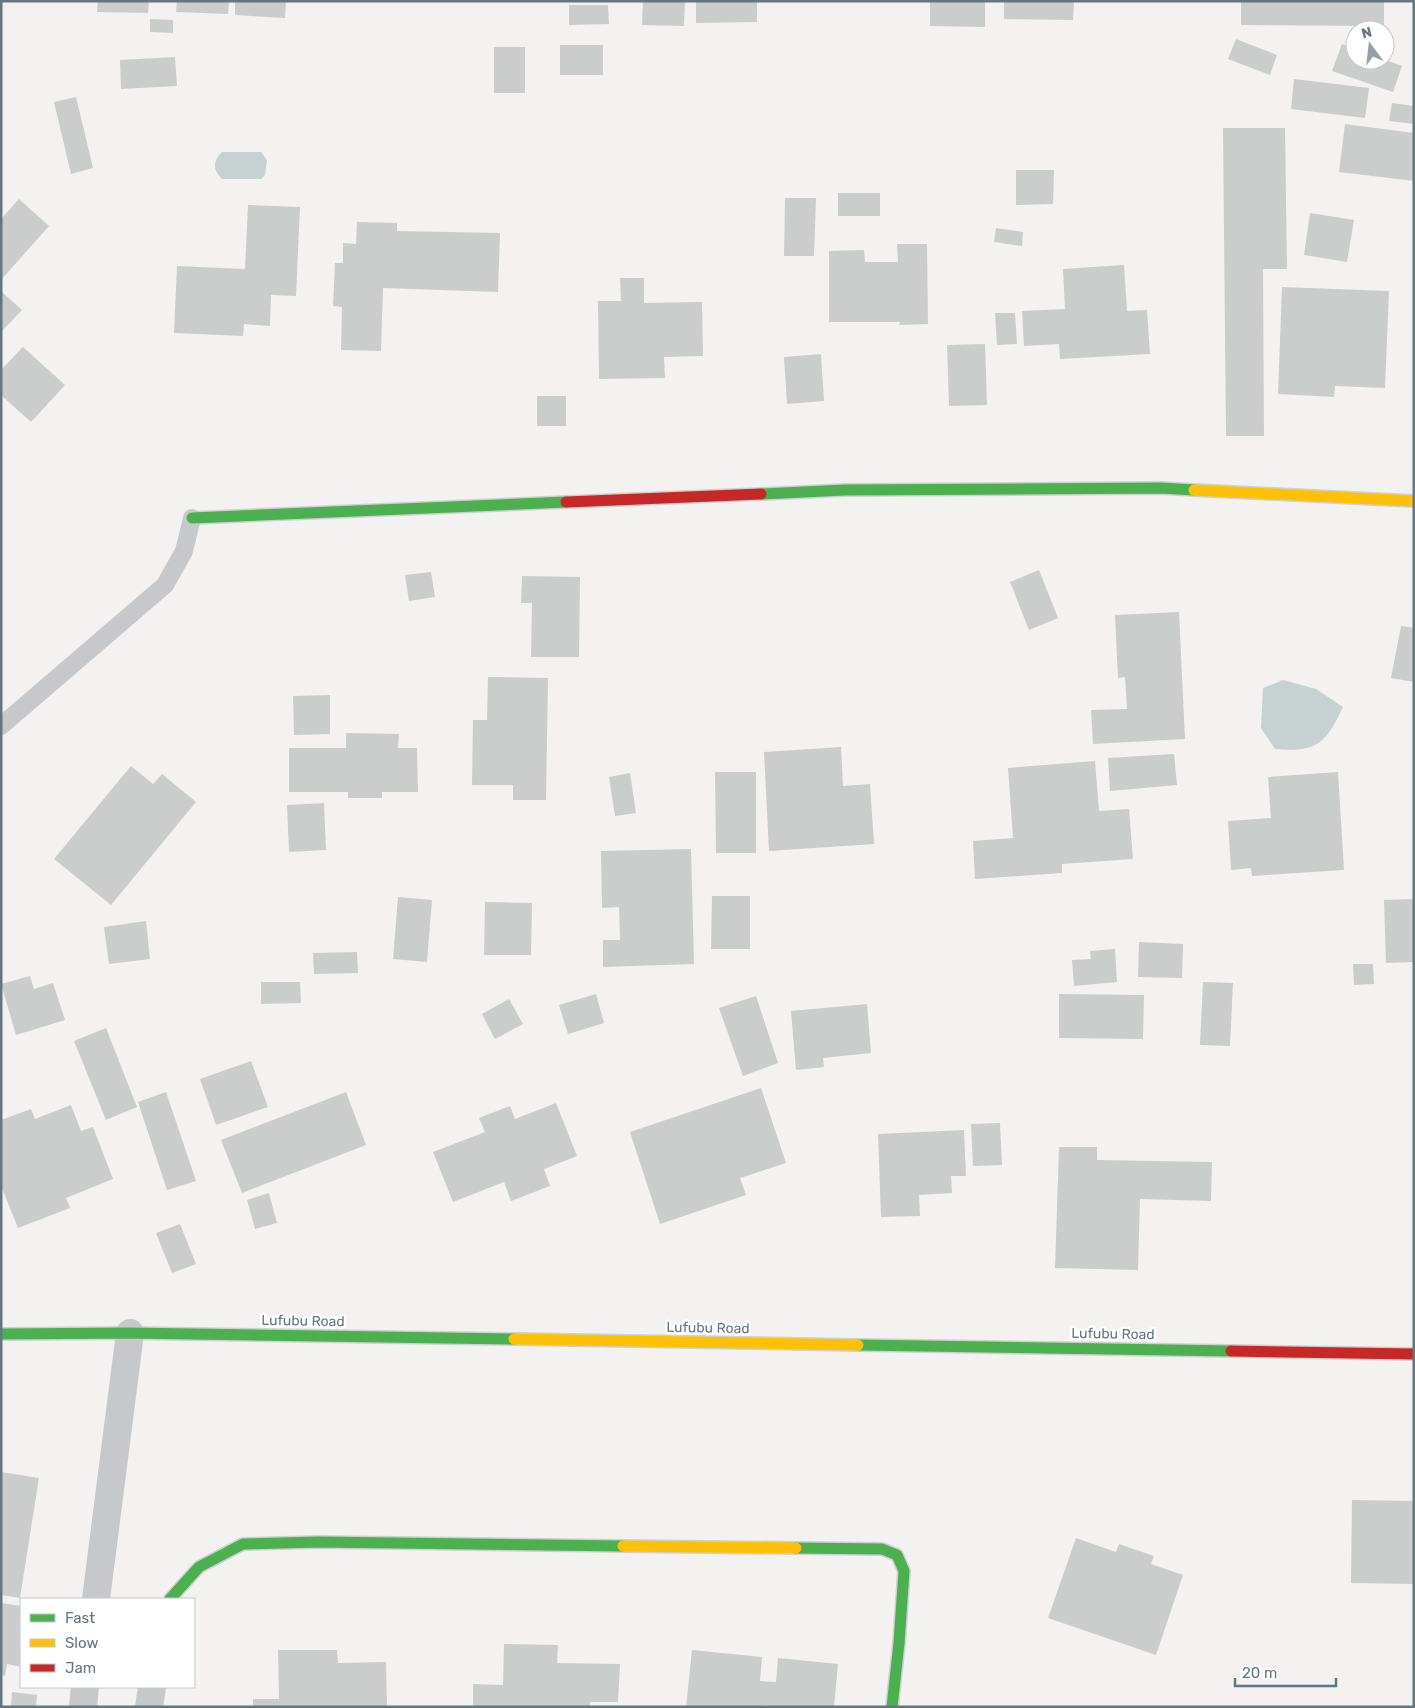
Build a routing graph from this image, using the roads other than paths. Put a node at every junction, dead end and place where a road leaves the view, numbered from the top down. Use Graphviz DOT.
graph roads {
  1 [pos="1414,502"];
  2 [pos="192,518"];
  3 [pos="1,726"];
  4 [pos="130,1333"];
  5 [pos="1,1334"];
  6 [pos="1414,1354"];
  7 [pos="96,1598"];
  8 [pos="171,1598"];
  9 [pos="86,1688"];
  10 [pos="152,1688"];
  11 [pos="83,1707"];
  12 [pos="149,1707"];
  13 [pos="892,1707"];
  1 -- 2 [label="street"];
  2 -- 3 [label="lane"];
  4 -- 5 [label="street, Lufubu Road"];
  4 -- 6 [label="street, Lufubu Road"];
  4 -- 7 [label="street"];
  8 -- 13 [label="street"];
  9 -- 11 [label="street"];
  10 -- 12 [label="street"];
}
